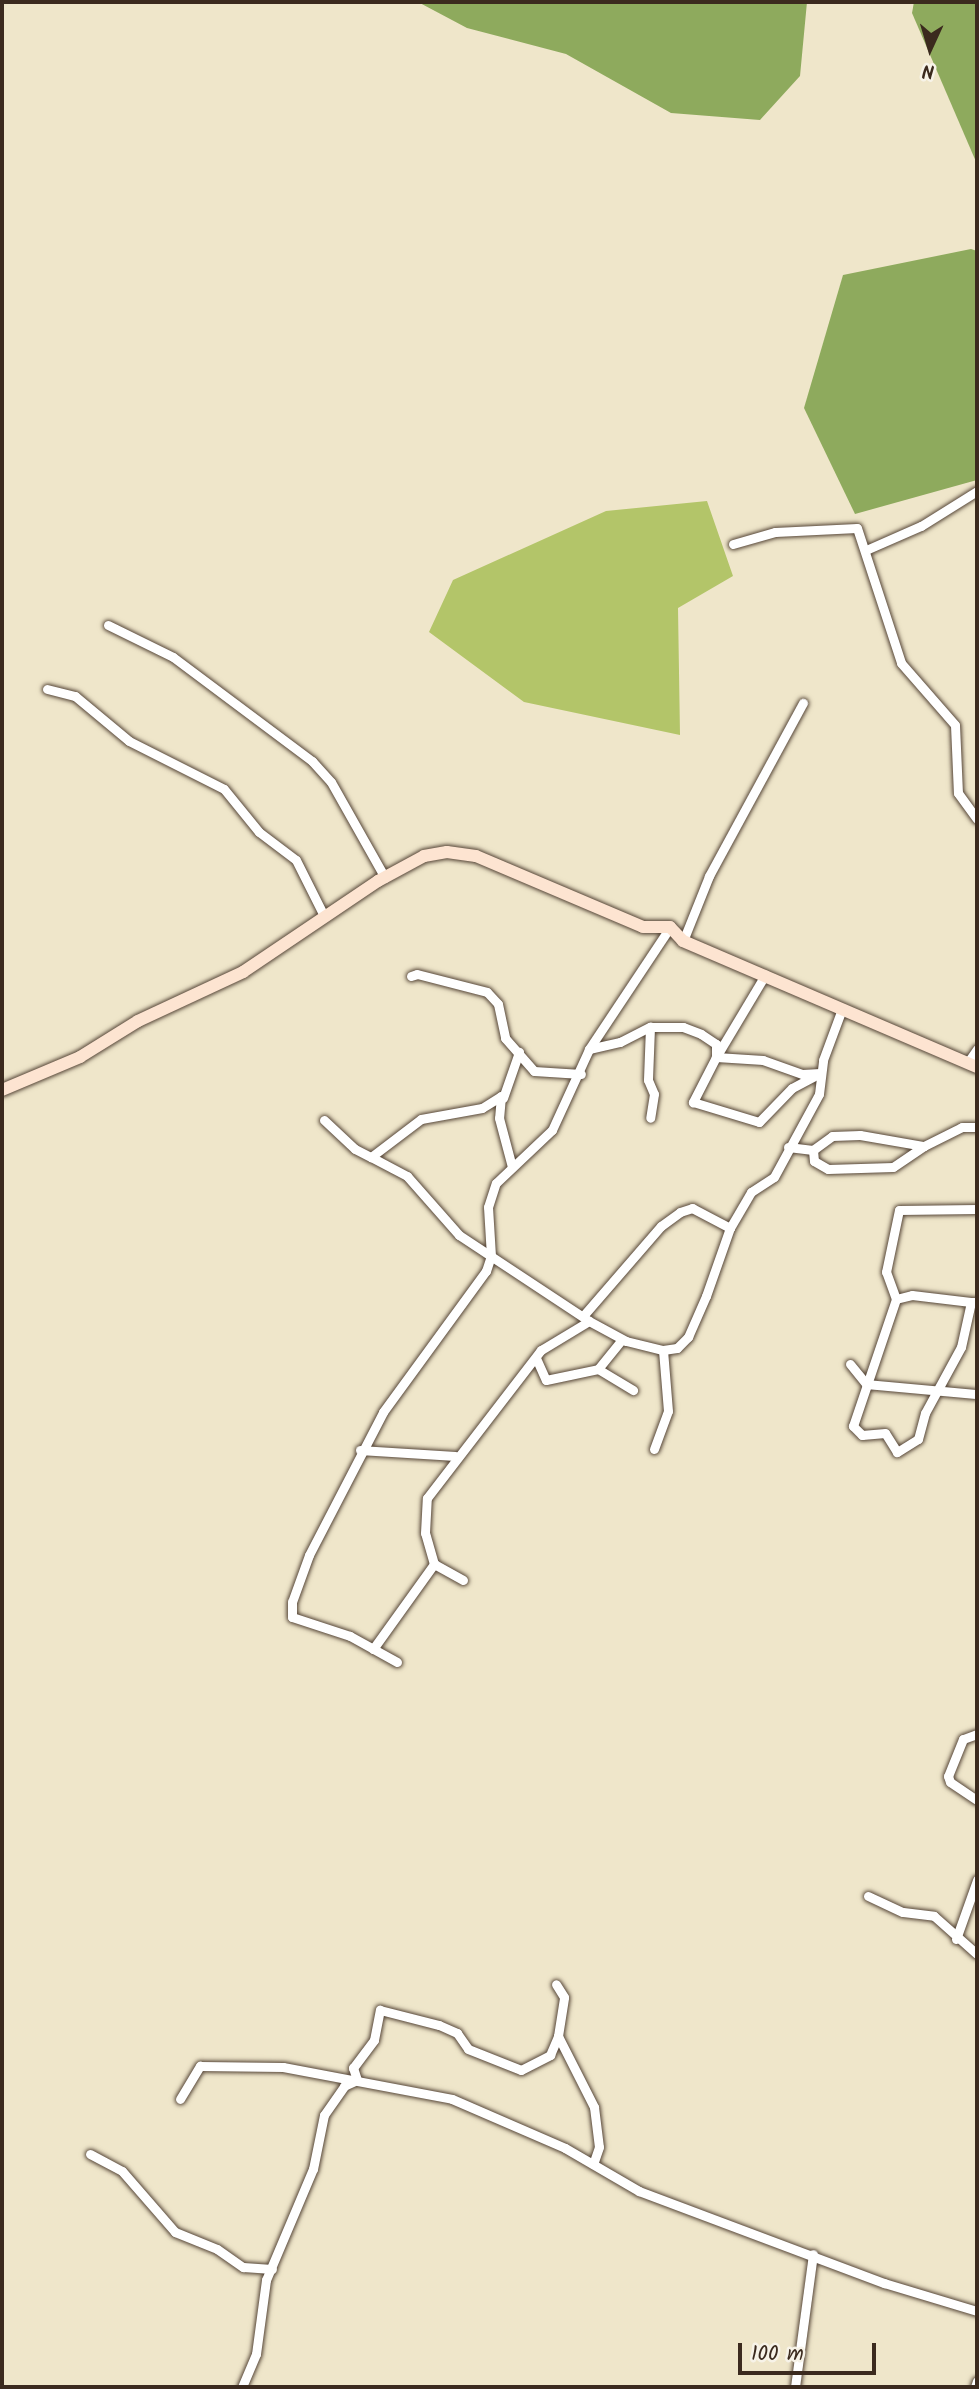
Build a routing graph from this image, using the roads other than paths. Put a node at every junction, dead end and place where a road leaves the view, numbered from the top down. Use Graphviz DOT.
graph roads {
  1 [pos="977,491"];
  2 [pos="733,544"];
  3 [pos="866,550"];
  4 [pos="108,625"];
  5 [pos="47,689"];
  6 [pos="803,703"];
  7 [pos="977,819"];
  8 [pos="385,878"];
  9 [pos="324,916"];
  10 [pos="670,927"];
  11 [pos="683,941"];
  12 [pos="765,975"];
  13 [pos="411,976"];
  14 [pos="842,1009"];
  15 [pos="650,1027"];
  16 [pos="589,1049"];
  17 [pos="977,1049"];
  18 [pos="519,1052"];
  19 [pos="716,1057"];
  20 [pos="972,1065"];
  21 [pos="820,1073"];
  22 [pos="581,1074"];
  23 [pos="2,1090"];
  24 [pos="503,1098"];
  25 [pos="650,1118"];
  26 [pos="324,1120"];
  27 [pos="977,1127"];
  28 [pos="924,1146"];
  29 [pos="788,1147"];
  30 [pos="813,1150"];
  31 [pos="371,1157"];
  32 [pos="512,1167"];
  33 [pos="977,1209"];
  34 [pos="730,1228"];
  35 [pos="491,1256"];
  36 [pos="896,1299"];
  37 [pos="974,1302"];
  38 [pos="586,1318"];
  39 [pos="622,1339"];
  40 [pos="663,1350"];
  41 [pos="536,1358"];
  42 [pos="850,1364"];
  43 [pos="597,1369"];
  44 [pos="866,1384"];
  45 [pos="633,1390"];
  46 [pos="938,1393"];
  47 [pos="976,1394"];
  48 [pos="654,1449"];
  49 [pos="360,1450"];
  50 [pos="456,1456"];
  51 [pos="434,1564"];
  52 [pos="463,1580"];
  53 [pos="373,1649"];
  54 [pos="397,1662"];
  55 [pos="977,1734"];
  56 [pos="977,1800"];
  57 [pos="977,1880"];
  58 [pos="868,1896"];
  59 [pos="957,1939"];
  60 [pos="977,1955"];
  61 [pos="556,1984"];
  62 [pos="558,2036"];
  63 [pos="357,2080"];
  64 [pos="180,2098"];
  65 [pos="90,2154"];
  66 [pos="593,2164"];
  67 [pos="813,2255"];
  68 [pos="272,2269"];
  69 [pos="977,2311"];
  70 [pos="977,2381"];
  71 [pos="242,2387"];
  72 [pos="795,2387"];
  73 [pos="975,2387"];
  1 -- 3 [label="street"];
  2 -- 3 [label="street"];
  3 -- 7 [label="street"];
  4 -- 8 [label="street"];
  5 -- 9 [label="street"];
  6 -- 11 [label="street"];
  8 -- 9 [label="street"];
  8 -- 10 [label="street"];
  9 -- 23 [label="street"];
  10 -- 11 [label="street"];
  10 -- 16 [label="street"];
  11 -- 12 [label="street"];
  12 -- 14 [label="street"];
  12 -- 19 [label="street"];
  13 -- 18 [label="street"];
  14 -- 20 [label="street"];
  14 -- 21 [label="street"];
  15 -- 16 [label="street"];
  15 -- 19 [label="street"];
  15 -- 25 [label="street"];
  16 -- 22 [label="street"];
  17 -- 20 [label="street"];
  18 -- 22 [label="street"];
  18 -- 24 [label="street"];
  19 -- 21 [label="street"];
  19 -- 21 [label="street"];
  21 -- 29 [label="street"];
  22 -- 32 [label="street"];
  24 -- 31 [label="street"];
  24 -- 32 [label="street"];
  26 -- 31 [label="street"];
  27 -- 28 [label="street"];
  28 -- 30 [label="street"];
  28 -- 30 [label="street"];
  29 -- 30 [label="street"];
  29 -- 34 [label="street"];
  31 -- 35 [label="street"];
  32 -- 35 [label="street"];
  33 -- 36 [label="street"];
  34 -- 38 [label="street"];
  34 -- 40 [label="street"];
  35 -- 38 [label="street"];
  35 -- 49 [label="street"];
  36 -- 37 [label="street"];
  36 -- 44 [label="street"];
  37 -- 46 [label="street"];
  38 -- 39 [label="street"];
  38 -- 41 [label="street"];
  39 -- 40 [label="street"];
  39 -- 43 [label="street"];
  40 -- 48 [label="street"];
  41 -- 43 [label="street"];
  41 -- 50 [label="street"];
  42 -- 44 [label="street"];
  43 -- 45 [label="street"];
  44 -- 46 [label="street"];
  44 -- 46 [label="street"];
  46 -- 47 [label="street"];
  49 -- 50 [label="street"];
  49 -- 53 [label="street"];
  50 -- 51 [label="street"];
  51 -- 52 [label="street"];
  51 -- 53 [label="street"];
  53 -- 54 [label="street"];
  55 -- 56 [label="street"];
  57 -- 59 [label="street"];
  58 -- 59 [label="street"];
  59 -- 60 [label="street"];
  61 -- 62 [label="street"];
  62 -- 63 [label="street"];
  62 -- 66 [label="street"];
  63 -- 64 [label="street"];
  63 -- 66 [label="street"];
  63 -- 68 [label="street"];
  65 -- 68 [label="street"];
  66 -- 67 [label="street"];
  67 -- 69 [label="street"];
  67 -- 72 [label="street"];
  68 -- 71 [label="street"];
  70 -- 73 [label="street"];
}
